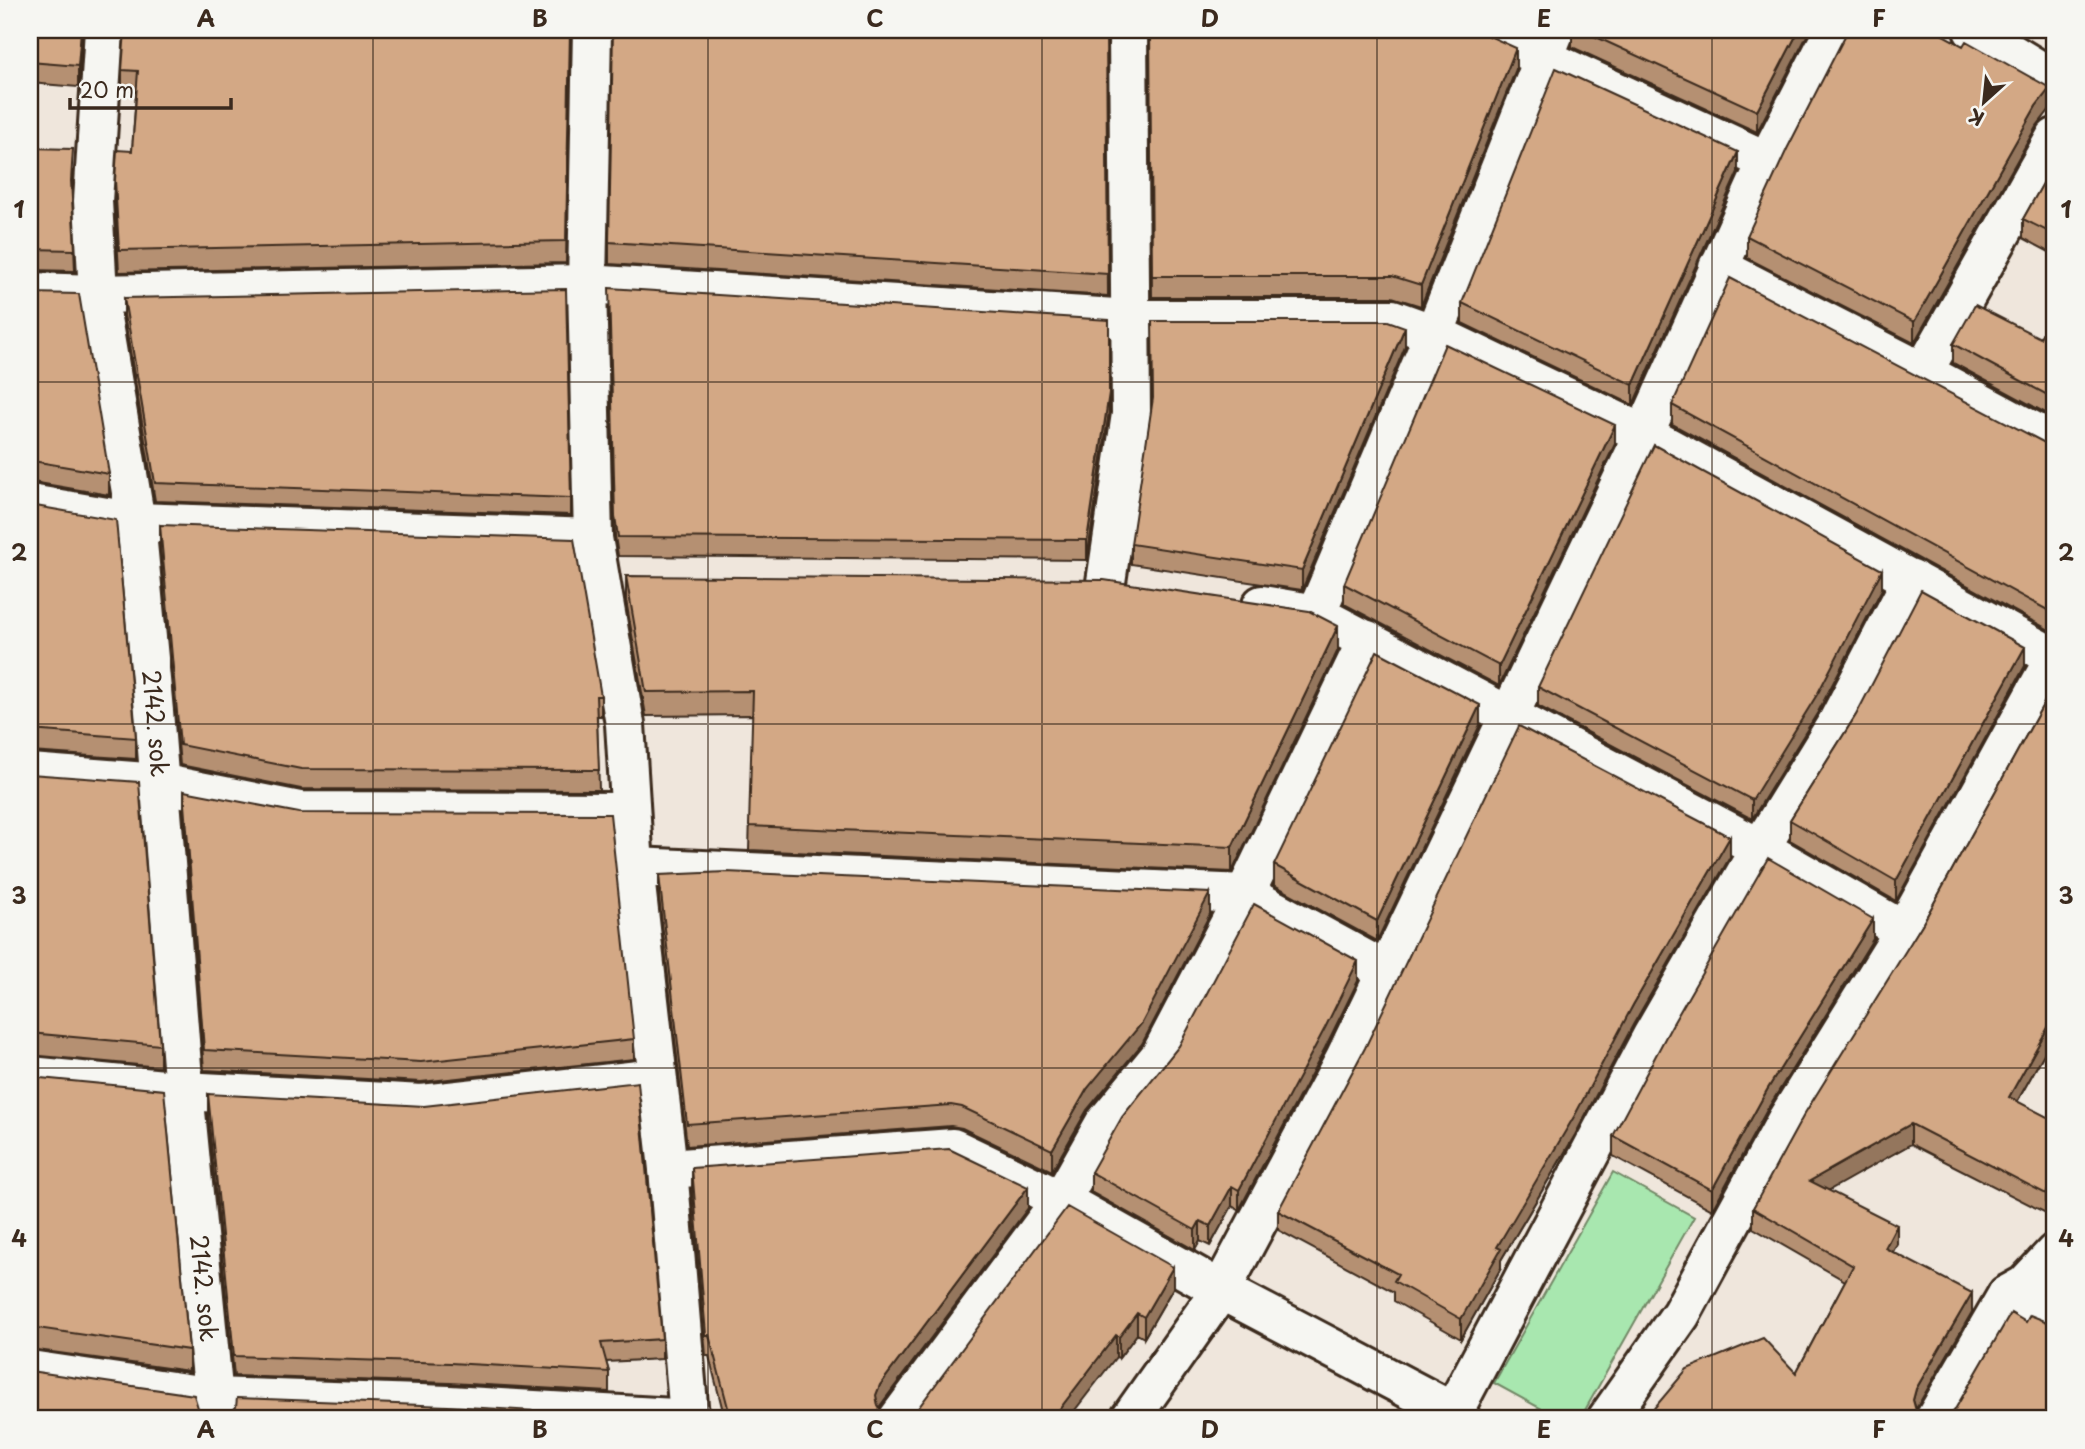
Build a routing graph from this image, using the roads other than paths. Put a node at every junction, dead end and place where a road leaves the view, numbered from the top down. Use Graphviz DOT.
graph roads {
  1 [pos="104,30"];
  2 [pos="592,30"];
  3 [pos="1128,30"];
  4 [pos="1483,30"];
  5 [pos="1834,30"];
  6 [pos="1973,30"];
  7 [pos="1549,43"];
  8 [pos="2055,80"];
  9 [pos="2055,138"];
  10 [pos="1767,160"];
  11 [pos="1718,267"];
  12 [pos="587,284"];
  13 [pos="30,292"];
  14 [pos="98,294"];
  15 [pos="1131,319"];
  16 [pos="1434,334"];
  17 [pos="1923,372"];
  18 [pos="1644,434"];
  19 [pos="2055,443"];
  20 [pos="30,504"];
  21 [pos="136,522"];
  22 [pos="593,538"];
  23 [pos="1912,579"];
  24 [pos="1145,588"];
  25 [pos="1224,600"];
  26 [pos="1317,614"];
  27 [pos="1367,640"];
  28 [pos="2055,657"];
  29 [pos="1510,716"];
  30 [pos="30,773"];
  31 [pos="159,783"];
  32 [pos="629,812"];
  33 [pos="1760,848"];
  34 [pos="634,867"];
  35 [pos="1244,894"];
  36 [pos="1904,931"];
  37 [pos="1386,971"];
  38 [pos="30,1076"];
  39 [pos="657,1078"];
  40 [pos="184,1091"];
  41 [pos="668,1169"];
  42 [pos="1061,1200"];
  43 [pos="2055,1252"];
  44 [pos="1221,1290"];
  45 [pos="2007,1295"];
  46 [pos="2055,1323"];
  47 [pos="30,1370"];
  48 [pos="214,1408"];
  49 [pos="1457,1416"];
  50 [pos="690,1418"];
  51 [pos="898,1419"];
  52 [pos="1130,1419"];
  53 [pos="1607,1419"];
  54 [pos="1935,1419"];
  1 -- 14 [label="street, 2142. sok"];
  2 -- 12 [label="street"];
  3 -- 15 [label="street"];
  4 -- 7 [label="street"];
  5 -- 10 [label="street"];
  6 -- 8 [label="street"];
  7 -- 10 [label="street"];
  7 -- 16 [label="street"];
  9 -- 17 [label="street"];
  10 -- 11 [label="street"];
  11 -- 17 [label="street"];
  11 -- 18 [label="street"];
  12 -- 14 [label="street"];
  12 -- 15 [label="street"];
  12 -- 22 [label="street"];
  13 -- 14 [label="street"];
  14 -- 21 [label="street, 2142. sok"];
  15 -- 16 [label="street"];
  15 -- 24 [label="street"];
  16 -- 18 [label="street"];
  16 -- 26 [label="street"];
  17 -- 19 [label="street"];
  18 -- 23 [label="street"];
  18 -- 29 [label="street"];
  20 -- 21 [label="street"];
  21 -- 22 [label="street"];
  21 -- 31 [label="street, 2142. sok"];
  22 -- 32 [label="street"];
  23 -- 28 [label="street"];
  23 -- 33 [label="street"];
  25 -- 26 [label="street"];
  26 -- 27 [label="street"];
  27 -- 29 [label="street"];
  27 -- 35 [label="street"];
  28 -- 36 [label="street"];
  29 -- 33 [label="street"];
  29 -- 37 [label="street"];
  30 -- 31 [label="street"];
  31 -- 32 [label="street"];
  31 -- 40 [label="street, 2142. sok"];
  32 -- 34 [label="street"];
  33 -- 36 [label="street"];
  33 -- 49 [label="street"];
  34 -- 35 [label="street"];
  34 -- 39 [label="street"];
  35 -- 37 [label="street"];
  35 -- 42 [label="street"];
  36 -- 53 [label="street"];
  37 -- 44 [label="street"];
  38 -- 40 [label="street"];
  39 -- 40 [label="street"];
  39 -- 41 [label="street"];
  40 -- 48 [label="street, 2142. sok"];
  41 -- 42 [label="street"];
  41 -- 50 [label="street"];
  42 -- 44 [label="street"];
  42 -- 51 [label="street"];
  43 -- 45 [label="street"];
  44 -- 49 [label="street"];
  44 -- 52 [label="street"];
  45 -- 46 [label="street"];
  45 -- 54 [label="street"];
  47 -- 48 [label="street"];
  48 -- 50 [label="street"];
}
